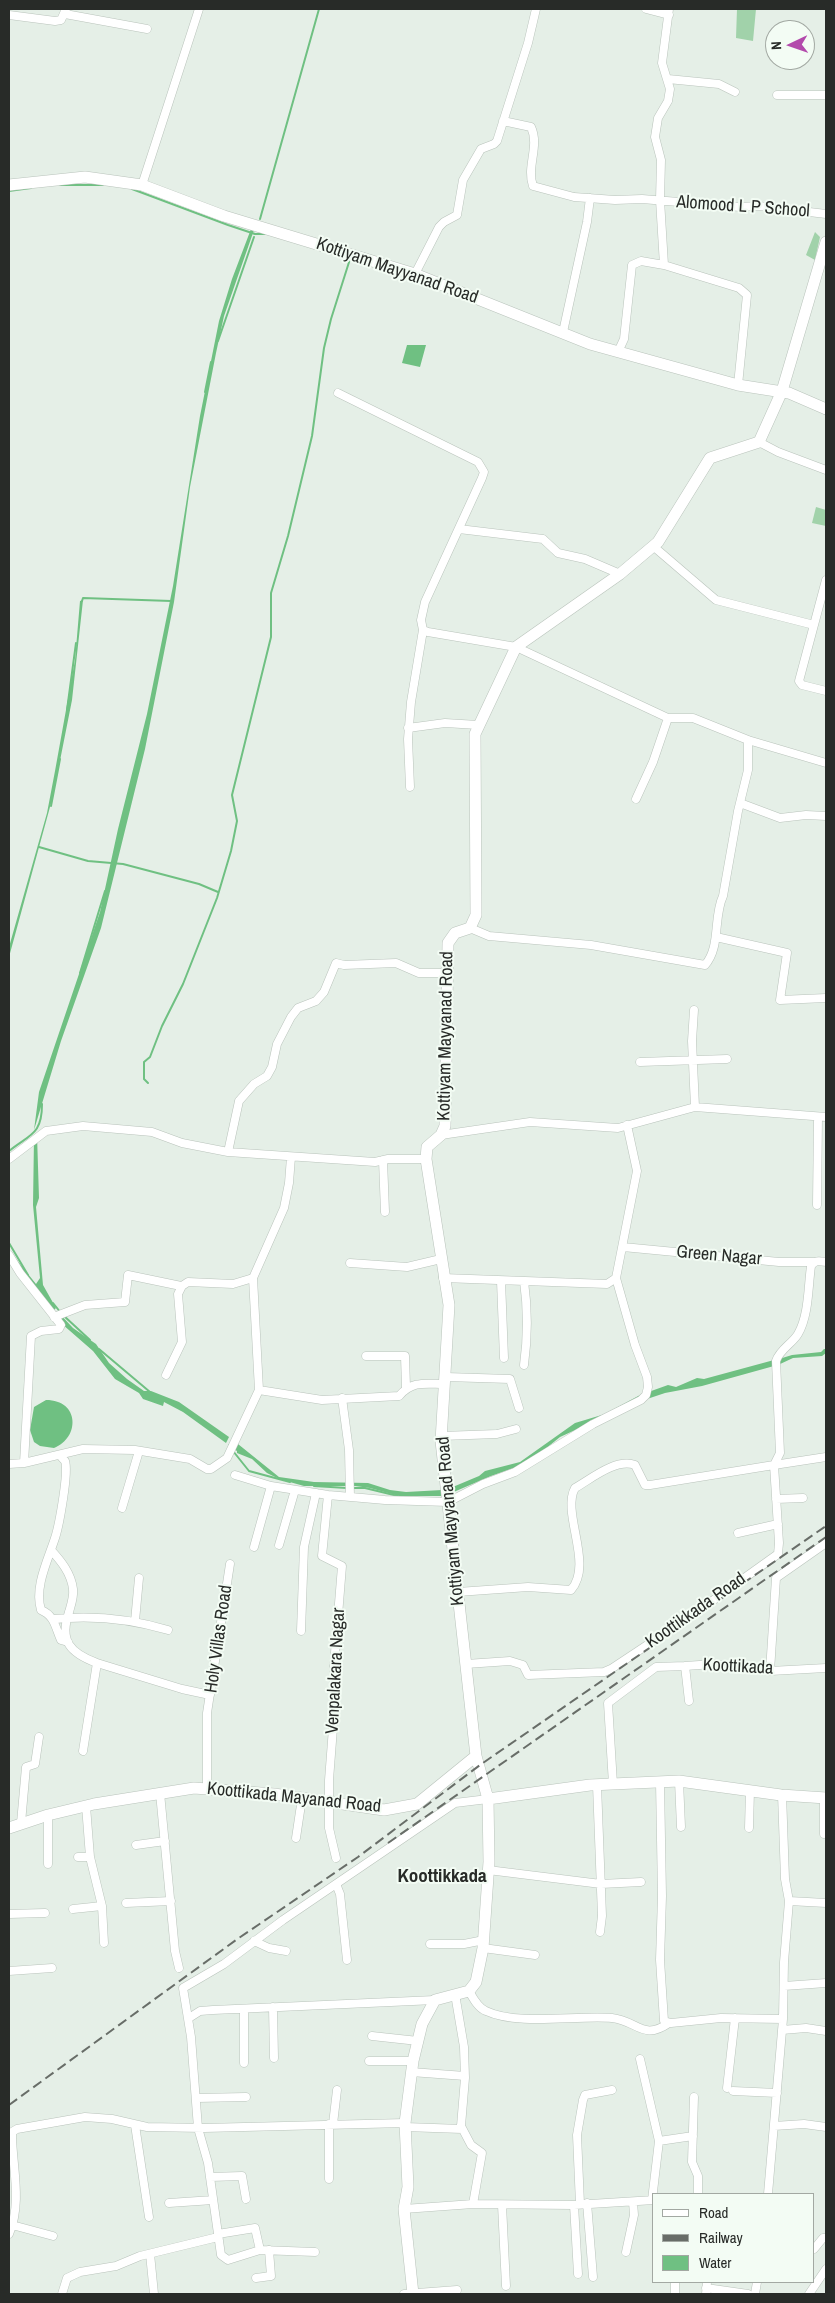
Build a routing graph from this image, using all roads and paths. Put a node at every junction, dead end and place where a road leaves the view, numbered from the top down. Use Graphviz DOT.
graph roads {
  1 [pos="199,9"];
  2 [pos="536,9"];
  3 [pos="646,9"];
  4 [pos="66,11"];
  5 [pos="669,12"];
  6 [pos="9,15"];
  7 [pos="147,29"];
  8 [pos="668,79"];
  9 [pos="735,92"];
  10 [pos="777,95"];
  11 [pos="826,95"];
  12 [pos="503,121"];
  13 [pos="9,185"];
  14 [pos="142,185"];
  15 [pos="590,198"];
  16 [pos="660,200"];
  17 [pos="826,214"];
  18 [pos="826,242"];
  19 [pos="664,265"];
  20 [pos="415,274"];
  21 [pos="563,332"];
  22 [pos="618,352"];
  23 [pos="738,385"];
  24 [pos="782,391"];
  25 [pos="338,393"];
  26 [pos="826,409"];
  27 [pos="759,442"];
  28 [pos="826,470"];
  29 [pos="459,529"];
  30 [pos="653,546"];
  31 [pos="620,574"];
  32 [pos="826,580"];
  33 [pos="814,625"];
  34 [pos="423,630"];
  35 [pos="516,647"];
  36 [pos="826,691"];
  37 [pos="668,718"];
  38 [pos="478,725"];
  39 [pos="408,728"];
  40 [pos="748,740"];
  41 [pos="826,763"];
  42 [pos="410,787"];
  43 [pos="636,799"];
  44 [pos="740,803"];
  45 [pos="826,816"];
  46 [pos="470,928"];
  47 [pos="716,936"];
  48 [pos="448,973"];
  49 [pos="826,998"];
  50 [pos="694,1010"];
  51 [pos="727,1059"];
  52 [pos="693,1061"];
  53 [pos="640,1062"];
  54 [pos="695,1107"];
  55 [pos="822,1117"];
  56 [pos="627,1126"];
  57 [pos="442,1135"];
  58 [pos="228,1152"];
  59 [pos="291,1156"];
  60 [pos="9,1159"];
  61 [pos="426,1159"];
  62 [pos="383,1160"];
  63 [pos="817,1205"];
  64 [pos="385,1212"];
  65 [pos="623,1247"];
  66 [pos="9,1255"];
  67 [pos="441,1259"];
  68 [pos="815,1262"];
  69 [pos="826,1262"];
  70 [pos="350,1263"];
  71 [pos="253,1278"];
  72 [pos="444,1278"];
  73 [pos="616,1278"];
  74 [pos="501,1280"];
  75 [pos="524,1281"];
  76 [pos="181,1286"];
  77 [pos="54,1317"];
  78 [pos="366,1356"];
  79 [pos="504,1358"];
  80 [pos="524,1366"];
  81 [pos="166,1375"];
  82 [pos="446,1380"];
  83 [pos="406,1387"];
  84 [pos="259,1390"];
  85 [pos="342,1398"];
  86 [pos="519,1408"];
  87 [pos="516,1430"];
  88 [pos="442,1436"];
  89 [pos="139,1451"];
  90 [pos="60,1455"];
  91 [pos="826,1457"];
  92 [pos="24,1463"];
  93 [pos="9,1464"];
  94 [pos="774,1465"];
  95 [pos="236,1475"];
  96 [pos="271,1486"];
  97 [pos="295,1490"];
  98 [pos="316,1493"];
  99 [pos="328,1495"];
  100 [pos="350,1495"];
  101 [pos="803,1498"];
  102 [pos="776,1500"];
  103 [pos="448,1502"];
  104 [pos="122,1508"];
  105 [pos="778,1524"];
  106 [pos="738,1533"];
  107 [pos="826,1543"];
  108 [pos="280,1545"];
  109 [pos="254,1547"];
  110 [pos="51,1550"];
  111 [pos="230,1564"];
  112 [pos="139,1578"];
  113 [pos="458,1592"];
  114 [pos="67,1618"];
  115 [pos="54,1619"];
  116 [pos="134,1622"];
  117 [pos="168,1630"];
  118 [pos="301,1631"];
  119 [pos="68,1642"];
  120 [pos="466,1664"];
  121 [pos="685,1666"];
  122 [pos="96,1667"];
  123 [pos="826,1668"];
  124 [pos="770,1670"];
  125 [pos="210,1695"];
  126 [pos="690,1701"];
  127 [pos="39,1737"];
  128 [pos="83,1751"];
  129 [pos="476,1756"];
  130 [pos="679,1781"];
  131 [pos="660,1782"];
  132 [pos="613,1784"];
  133 [pos="597,1785"];
  134 [pos="207,1788"];
  135 [pos="750,1790"];
  136 [pos="160,1793"];
  137 [pos="782,1794"];
  138 [pos="302,1798"];
  139 [pos="825,1798"];
  140 [pos="488,1799"];
  141 [pos="330,1802"];
  142 [pos="86,1806"];
  143 [pos="48,1815"];
  144 [pos="20,1823"];
  145 [pos="9,1828"];
  146 [pos="681,1828"];
  147 [pos="749,1828"];
  148 [pos="824,1834"];
  149 [pos="296,1838"];
  150 [pos="165,1841"];
  151 [pos="136,1844"];
  152 [pos="78,1857"];
  153 [pos="90,1857"];
  154 [pos="336,1858"];
  155 [pos="48,1864"];
  156 [pos="488,1870"];
  157 [pos="641,1882"];
  158 [pos="336,1884"];
  159 [pos="601,1884"];
  160 [pos="171,1900"];
  161 [pos="789,1901"];
  162 [pos="826,1902"];
  163 [pos="126,1903"];
  164 [pos="102,1906"];
  165 [pos="73,1909"];
  166 [pos="9,1914"];
  167 [pos="45,1914"];
  168 [pos="600,1932"];
  169 [pos="254,1941"];
  170 [pos="104,1943"];
  171 [pos="430,1944"];
  172 [pos="483,1944"];
  173 [pos="286,1951"];
  174 [pos="535,1955"];
  175 [pos="347,1960"];
  176 [pos="52,1968"];
  177 [pos="179,1968"];
  178 [pos="9,1971"];
  179 [pos="826,1983"];
  180 [pos="784,1986"];
  181 [pos="469,1990"];
  182 [pos="455,1994"];
  183 [pos="435,2000"];
  184 [pos="273,2007"];
  185 [pos="244,2009"];
  186 [pos="189,2018"];
  187 [pos="735,2018"];
  188 [pos="783,2019"];
  189 [pos="669,2023"];
  190 [pos="782,2030"];
  191 [pos="826,2031"];
  192 [pos="372,2036"];
  193 [pos="418,2041"];
  194 [pos="274,2058"];
  195 [pos="640,2060"];
  196 [pos="369,2061"];
  197 [pos="244,2063"];
  198 [pos="412,2067"];
  199 [pos="465,2076"];
  200 [pos="338,2090"];
  201 [pos="612,2090"];
  202 [pos="777,2093"];
  203 [pos="246,2097"];
  204 [pos="694,2097"];
  205 [pos="197,2098"];
  206 [pos="331,2124"];
  207 [pos="135,2125"];
  208 [pos="405,2125"];
  209 [pos="774,2126"];
  210 [pos="826,2127"];
  211 [pos="198,2128"];
  212 [pos="462,2129"];
  213 [pos="693,2136"];
  214 [pos="658,2141"];
  215 [pos="210,2177"];
  216 [pos="329,2179"];
  217 [pos="654,2193"];
  218 [pos="698,2193"];
  219 [pos="768,2193"];
  220 [pos="246,2199"];
  221 [pos="214,2200"];
  222 [pos="652,2200"];
  223 [pos="633,2202"];
  224 [pos="169,2203"];
  225 [pos="473,2204"];
  226 [pos="580,2204"];
  227 [pos="502,2206"];
  228 [pos="404,2209"];
  229 [pos="149,2217"];
  230 [pos="10,2230"];
  231 [pos="53,2236"];
  232 [pos="218,2236"];
  233 [pos="826,2238"];
  234 [pos="815,2248"];
  235 [pos="260,2250"];
  236 [pos="270,2250"];
  237 [pos="314,2252"];
  238 [pos="626,2252"];
  239 [pos="150,2254"];
  240 [pos="826,2269"];
  241 [pos="578,2274"];
  242 [pos="593,2277"];
  243 [pos="256,2278"];
  244 [pos="506,2286"];
  245 [pos="706,2288"];
  246 [pos="457,2290"];
  247 [pos="62,2294"];
  248 [pos="154,2294"];
  249 [pos="410,2294"];
  250 [pos="748,2294"];
  251 [pos="808,2294"];
  1 -- 14 [label="street"];
  2 -- 12 [label="street"];
  3 -- 5 [label="street"];
  4 -- 6 [label="street"];
  4 -- 7 [label="street"];
  5 -- 8 [label="street"];
  8 -- 9 [label="street"];
  8 -- 16 [label="street"];
  10 -- 11 [label="street"];
  12 -- 15 [label="street, Alomood L P School"];
  12 -- 20 [label="street"];
  13 -- 14 [label="main road, Kottiyam Mayyanad Road"];
  14 -- 20 [label="main road, Kottiyam Mayyanad Road"];
  15 -- 16 [label="street, Alomood L P School"];
  15 -- 21 [label="street"];
  16 -- 17 [label="street, Alomood L P School"];
  16 -- 19 [label="street"];
  18 -- 24 [label="main road"];
  19 -- 22 [label="street"];
  19 -- 23 [label="street"];
  20 -- 21 [label="main road, Kottiyam Mayyanad Road"];
  21 -- 22 [label="main road, Kottiyam Mayyanad Road"];
  22 -- 23 [label="main road, Kottiyam Mayyanad Road"];
  23 -- 24 [label="main road, Kottiyam Mayyanad Road"];
  24 -- 26 [label="main road, Kottiyam Mayyanad Road"];
  24 -- 27 [label="main road"];
  25 -- 29 [label="street"];
  27 -- 28 [label="street"];
  27 -- 30 [label="main road, Kottiyam Mayyanad Road"];
  29 -- 31 [label="street"];
  29 -- 34 [label="street"];
  30 -- 31 [label="main road, Kottiyam Mayyanad Road"];
  30 -- 33 [label="street"];
  31 -- 35 [label="main road, Kottiyam Mayyanad Road"];
  32 -- 33 [label="street"];
  33 -- 36 [label="street"];
  34 -- 35 [label="street"];
  34 -- 39 [label="street"];
  35 -- 37 [label="street"];
  35 -- 38 [label="main road, Kottiyam Mayyanad Road"];
  37 -- 40 [label="street"];
  37 -- 43 [label="street"];
  38 -- 39 [label="street"];
  38 -- 46 [label="main road, Kottiyam Mayyanad Road"];
  39 -- 42 [label="street"];
  40 -- 41 [label="street"];
  40 -- 44 [label="street"];
  44 -- 45 [label="street"];
  44 -- 47 [label="street"];
  46 -- 47 [label="street"];
  46 -- 48 [label="main road, Kottiyam Mayyanad Road"];
  47 -- 49 [label="street"];
  48 -- 57 [label="main road, Kottiyam Mayyanad Road"];
  48 -- 58 [label="street"];
  50 -- 52 [label="street"];
  51 -- 52 [label="street"];
  52 -- 53 [label="street"];
  52 -- 54 [label="street"];
  54 -- 55 [label="street"];
  54 -- 56 [label="street"];
  55 -- 63 [label="street"];
  56 -- 57 [label="street"];
  56 -- 65 [label="street"];
  57 -- 61 [label="main road, Kottiyam Mayyanad Road"];
  58 -- 59 [label="street"];
  58 -- 60 [label="street"];
  59 -- 62 [label="street"];
  59 -- 71 [label="street"];
  61 -- 62 [label="street"];
  61 -- 67 [label="main road, Kottiyam Mayyanad Road"];
  62 -- 64 [label="street"];
  65 -- 68 [label="street, Green Nagar"];
  65 -- 73 [label="street"];
  66 -- 77 [label="street"];
  67 -- 70 [label="street"];
  67 -- 72 [label="main road, Kottiyam Mayyanad Road"];
  68 -- 69 [label="street, Green Nagar"];
  68 -- 94 [label="street"];
  71 -- 76 [label="street"];
  71 -- 84 [label="street"];
  72 -- 74 [label="street"];
  72 -- 82 [label="main road, Kottiyam Mayyanad Road"];
  73 -- 75 [label="street"];
  73 -- 103 [label="street"];
  74 -- 75 [label="street"];
  74 -- 79 [label="street"];
  75 -- 80 [label="street"];
  76 -- 77 [label="street"];
  76 -- 81 [label="street"];
  77 -- 92 [label="street"];
  78 -- 83 [label="street"];
  82 -- 83 [label="street"];
  82 -- 86 [label="street"];
  82 -- 88 [label="main road, Kottiyam Mayyanad Road"];
  83 -- 85 [label="street"];
  84 -- 85 [label="street"];
  84 -- 89 [label="street"];
  85 -- 100 [label="street"];
  87 -- 88 [label="street"];
  88 -- 103 [label="main road, Kottiyam Mayyanad Road"];
  89 -- 90 [label="street"];
  89 -- 104 [label="street"];
  90 -- 92 [label="street"];
  90 -- 110 [label="street"];
  91 -- 94 [label="street"];
  92 -- 93 [label="street"];
  94 -- 102 [label="street"];
  94 -- 113 [label="street"];
  95 -- 96 [label="street"];
  96 -- 97 [label="street"];
  96 -- 109 [label="street"];
  97 -- 98 [label="street"];
  97 -- 108 [label="street"];
  98 -- 99 [label="street"];
  98 -- 118 [label="street"];
  99 -- 100 [label="street"];
  99 -- 141 [label="street, Venpalakara Nagar"];
  100 -- 103 [label="street"];
  101 -- 102 [label="street"];
  102 -- 105 [label="street"];
  103 -- 113 [label="main road, Kottiyam Mayyanad Road"];
  105 -- 106 [label="street"];
  105 -- 120 [label="street, Koottikkada Road"];
  107 -- 124 [label="street"];
  110 -- 114 [label="street"];
  110 -- 115 [label="street"];
  111 -- 125 [label="street, Holy Villas Road"];
  112 -- 116 [label="street"];
  113 -- 120 [label="main road, Kottiyam Mayyanad Road"];
  114 -- 115 [label="street"];
  114 -- 116 [label="street"];
  114 -- 119 [label="street"];
  115 -- 119 [label="street"];
  116 -- 117 [label="street"];
  119 -- 122 [label="street"];
  120 -- 129 [label="main road, Kottiyam Mayyanad Road"];
  121 -- 124 [label="street, Koottikada"];
  121 -- 126 [label="street, Koottikada"];
  121 -- 132 [label="street"];
  122 -- 125 [label="street"];
  122 -- 128 [label="street"];
  123 -- 124 [label="street, Koottikada"];
  125 -- 134 [label="street, Holy Villas Road"];
  127 -- 144 [label="street"];
  129 -- 140 [label="main road, Kottiyam Mayyanad Road"];
  129 -- 141 [label="main road, Koottikada Mayanad Road"];
  130 -- 131 [label="main road"];
  130 -- 135 [label="main road"];
  130 -- 146 [label="street"];
  131 -- 132 [label="main road"];
  131 -- 189 [label="street"];
  132 -- 133 [label="main road"];
  133 -- 140 [label="main road"];
  133 -- 159 [label="street"];
  134 -- 136 [label="main road, Koottikada Mayanad Road"];
  134 -- 138 [label="main road, Koottikada Mayanad Road"];
  135 -- 137 [label="main road"];
  135 -- 147 [label="street"];
  136 -- 142 [label="main road, Koottikada Mayanad Road"];
  136 -- 150 [label="street"];
  137 -- 139 [label="main road"];
  137 -- 161 [label="street"];
  138 -- 141 [label="main road, Koottikada Mayanad Road"];
  138 -- 149 [label="street"];
  139 -- 148 [label="street"];
  140 -- 156 [label="main road, Kottiyam Mayyanad Road"];
  140 -- 158 [label="street"];
  141 -- 154 [label="street, Venpalakara Nagar"];
  142 -- 143 [label="main road, Koottikada Mayanad Road"];
  142 -- 153 [label="street"];
  143 -- 144 [label="main road, Koottikada Mayanad Road"];
  143 -- 155 [label="street"];
  144 -- 145 [label="main road, Koottikada Mayanad Road"];
  150 -- 151 [label="street"];
  150 -- 160 [label="street"];
  152 -- 153 [label="street"];
  153 -- 164 [label="street"];
  156 -- 159 [label="street"];
  156 -- 172 [label="main road, Kottiyam Mayyanad Road"];
  157 -- 159 [label="street"];
  158 -- 169 [label="street"];
  158 -- 175 [label="street"];
  159 -- 168 [label="street"];
  160 -- 163 [label="street"];
  160 -- 177 [label="street"];
  161 -- 162 [label="street"];
  161 -- 180 [label="street"];
  164 -- 165 [label="street"];
  164 -- 170 [label="street"];
  166 -- 167 [label="street"];
  169 -- 173 [label="street"];
  169 -- 186 [label="street"];
  171 -- 172 [label="street"];
  172 -- 174 [label="street"];
  172 -- 181 [label="main road, Kottiyam Mayyanad Road"];
  176 -- 178 [label="street"];
  179 -- 180 [label="street"];
  180 -- 188 [label="street"];
  181 -- 182 [label="main road"];
  181 -- 189 [label="street"];
  182 -- 183 [label="main road"];
  182 -- 199 [label="street"];
  183 -- 184 [label="street"];
  183 -- 193 [label="main road"];
  184 -- 185 [label="street"];
  184 -- 194 [label="street"];
  185 -- 186 [label="street"];
  185 -- 197 [label="street"];
  186 -- 205 [label="street"];
  187 -- 188 [label="street"];
  187 -- 189 [label="street"];
  187 -- 202 [label="street"];
  188 -- 190 [label="street"];
  190 -- 191 [label="street"];
  190 -- 202 [label="street"];
  192 -- 193 [label="street"];
  193 -- 198 [label="main road"];
  195 -- 214 [label="street"];
  196 -- 198 [label="street"];
  198 -- 199 [label="street"];
  198 -- 208 [label="main road"];
  199 -- 212 [label="street"];
  200 -- 206 [label="street"];
  201 -- 226 [label="street"];
  202 -- 209 [label="street"];
  203 -- 205 [label="street"];
  204 -- 213 [label="street"];
  205 -- 211 [label="street"];
  206 -- 208 [label="street"];
  206 -- 211 [label="street"];
  206 -- 216 [label="street"];
  207 -- 211 [label="street"];
  207 -- 229 [label="street"];
  207 -- 230 [label="street"];
  208 -- 212 [label="street"];
  208 -- 228 [label="main road"];
  209 -- 210 [label="street"];
  209 -- 219 [label="street"];
  211 -- 215 [label="street"];
  212 -- 225 [label="street"];
  213 -- 214 [label="street"];
  213 -- 218 [label="street"];
  214 -- 217 [label="street"];
  215 -- 220 [label="street"];
  215 -- 221 [label="street"];
  221 -- 224 [label="street"];
  221 -- 232 [label="street"];
  222 -- 223 [label="street"];
  223 -- 226 [label="street"];
  223 -- 238 [label="street"];
  225 -- 227 [label="street"];
  225 -- 228 [label="street"];
  226 -- 227 [label="street"];
  226 -- 241 [label="street"];
  226 -- 242 [label="street"];
  227 -- 244 [label="street"];
  228 -- 249 [label="main road"];
  230 -- 231 [label="street"];
  232 -- 235 [label="street"];
  232 -- 235 [label="street"];
  232 -- 239 [label="street"];
  233 -- 234 [label="street"];
  235 -- 236 [label="street"];
  236 -- 237 [label="street"];
  236 -- 243 [label="street"];
  239 -- 247 [label="street"];
  239 -- 248 [label="street"];
  240 -- 251 [label="street"];
  245 -- 250 [label="street"];
  246 -- 249 [label="street"];
}
